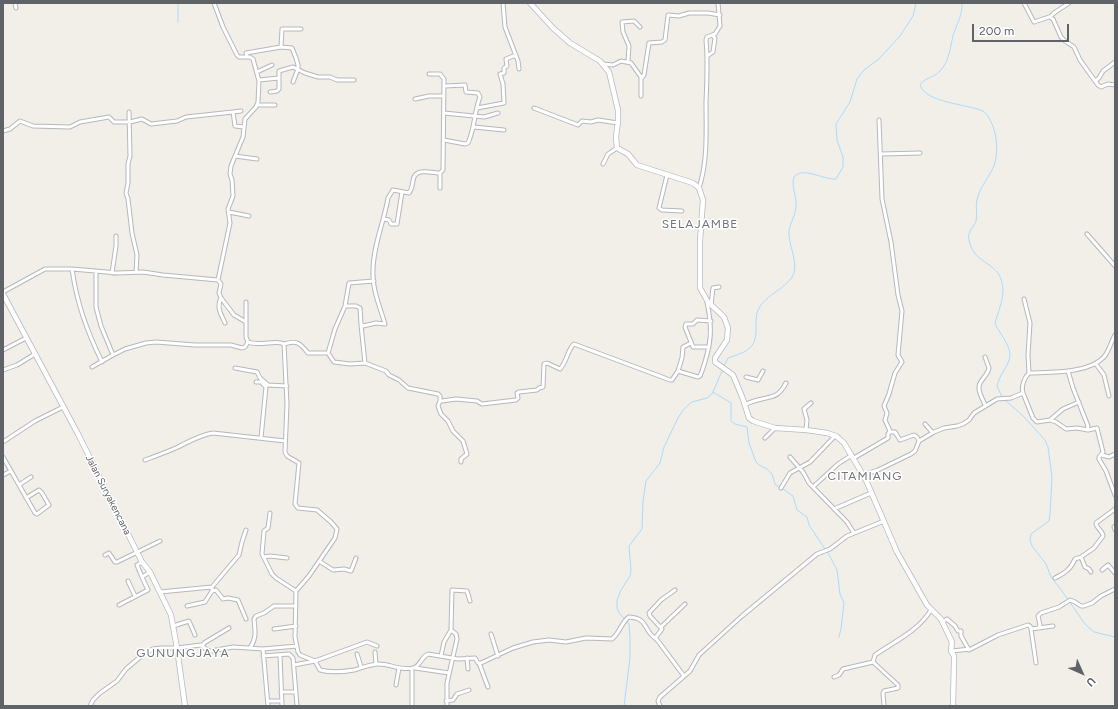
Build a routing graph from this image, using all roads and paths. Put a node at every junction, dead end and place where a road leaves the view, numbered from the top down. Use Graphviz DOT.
graph roads {
  1 [pos="15,3"];
  2 [pos="214,3"];
  3 [pos="503,3"];
  4 [pos="530,3"];
  5 [pos="718,3"];
  6 [pos="1024,3"];
  7 [pos="1069,3"];
  8 [pos="16,8"];
  9 [pos="720,15"];
  10 [pos="1050,17"];
  11 [pos="640,27"];
  12 [pos="301,29"];
  13 [pos="713,36"];
  14 [pos="281,47"];
  15 [pos="247,55"];
  16 [pos="516,55"];
  17 [pos="707,56"];
  18 [pos="628,62"];
  19 [pos="1115,62"];
  20 [pos="603,64"];
  21 [pos="272,65"];
  22 [pos="298,69"];
  23 [pos="519,69"];
  24 [pos="257,72"];
  25 [pos="429,74"];
  26 [pos="279,78"];
  27 [pos="641,78"];
  28 [pos="258,80"];
  29 [pos="354,80"];
  30 [pos="1095,81"];
  31 [pos="293,82"];
  32 [pos="1115,85"];
  33 [pos="445,86"];
  34 [pos="270,92"];
  35 [pos="443,96"];
  36 [pos="641,96"];
  37 [pos="415,99"];
  38 [pos="275,105"];
  39 [pos="257,106"];
  40 [pos="477,108"];
  41 [pos="534,108"];
  42 [pos="241,111"];
  43 [pos="129,112"];
  44 [pos="233,112"];
  45 [pos="444,113"];
  46 [pos="498,113"];
  47 [pos="476,115"];
  48 [pos="879,120"];
  49 [pos="130,122"];
  50 [pos="618,122"];
  51 [pos="244,127"];
  52 [pos="474,127"];
  53 [pos="504,130"];
  54 [pos="3,131"];
  55 [pos="444,140"];
  56 [pos="617,148"];
  57 [pos="920,153"];
  58 [pos="881,154"];
  59 [pos="235,156"];
  60 [pos="257,159"];
  61 [pos="603,164"];
  62 [pos="440,173"];
  63 [pos="667,175"];
  64 [pos="440,188"];
  65 [pos="699,188"];
  66 [pos="402,192"];
  67 [pos="682,211"];
  68 [pos="229,212"];
  69 [pos="249,216"];
  70 [pos="384,219"];
  71 [pos="1087,234"];
  72 [pos="116,236"];
  73 [pos="1115,266"];
  74 [pos="72,269"];
  75 [pos="96,271"];
  76 [pos="136,272"];
  77 [pos="112,273"];
  78 [pos="218,280"];
  79 [pos="374,281"];
  80 [pos="719,287"];
  81 [pos="3,293"];
  82 [pos="221,298"];
  83 [pos="1024,299"];
  84 [pos="707,301"];
  85 [pos="246,302"];
  86 [pos="711,305"];
  87 [pos="345,306"];
  88 [pos="711,321"];
  89 [pos="246,322"];
  90 [pos="225,323"];
  91 [pos="361,324"];
  92 [pos="1115,335"];
  93 [pos="26,338"];
  94 [pos="248,342"];
  95 [pos="691,343"];
  96 [pos="284,344"];
  97 [pos="709,347"];
  98 [pos="3,350"];
  99 [pos="328,353"];
  100 [pos="35,354"];
  101 [pos="112,355"];
  102 [pos="985,357"];
  103 [pos="102,362"];
  104 [pos="365,363"];
  105 [pos="1096,364"];
  106 [pos="92,367"];
  107 [pos="235,368"];
  108 [pos="3,370"];
  109 [pos="678,371"];
  110 [pos="763,371"];
  111 [pos="1068,372"];
  112 [pos="1029,374"];
  113 [pos="746,377"];
  114 [pos="256,382"];
  115 [pos="786,383"];
  116 [pos="287,386"];
  117 [pos="1023,393"];
  118 [pos="1108,396"];
  119 [pos="440,401"];
  120 [pos="1079,402"];
  121 [pos="811,403"];
  122 [pos="746,404"];
  123 [pos="985,405"];
  124 [pos="63,407"];
  125 [pos="1050,420"];
  126 [pos="925,424"];
  127 [pos="775,428"];
  128 [pos="806,430"];
  129 [pos="1086,430"];
  130 [pos="889,432"];
  131 [pos="933,432"];
  132 [pos="835,436"];
  133 [pos="261,438"];
  134 [pos="765,438"];
  135 [pos="285,441"];
  136 [pos="919,441"];
  137 [pos="3,442"];
  138 [pos="1115,454"];
  139 [pos="1102,455"];
  140 [pos="853,456"];
  141 [pos="3,457"];
  142 [pos="790,457"];
  143 [pos="145,460"];
  144 [pos="461,462"];
  145 [pos="798,468"];
  146 [pos="11,471"];
  147 [pos="3,475"];
  148 [pos="863,475"];
  149 [pos="31,477"];
  150 [pos="1115,483"];
  151 [pos="19,485"];
  152 [pos="1111,485"];
  153 [pos="813,487"];
  154 [pos="781,488"];
  155 [pos="872,493"];
  156 [pos="1115,495"];
  157 [pos="26,498"];
  158 [pos="834,509"];
  159 [pos="1115,510"];
  160 [pos="270,513"];
  161 [pos="884,521"];
  162 [pos="1115,526"];
  163 [pos="246,530"];
  164 [pos="1115,530"];
  165 [pos="854,533"];
  166 [pos="160,541"];
  167 [pos="137,552"];
  168 [pos="105,555"];
  169 [pos="264,557"];
  170 [pos="1081,557"];
  171 [pos="287,558"];
  172 [pos="356,558"];
  173 [pos="142,562"];
  174 [pos="319,562"];
  175 [pos="1102,570"];
  176 [pos="351,571"];
  177 [pos="1114,571"];
  178 [pos="150,572"];
  179 [pos="1091,572"];
  180 [pos="351,575"];
  181 [pos="142,577"];
  182 [pos="1055,578"];
  183 [pos="128,580"];
  184 [pos="212,589"];
  185 [pos="1115,589"];
  186 [pos="675,590"];
  187 [pos="296,591"];
  188 [pos="160,592"];
  189 [pos="135,596"];
  190 [pos="470,601"];
  191 [pos="686,604"];
  192 [pos="119,605"];
  193 [pos="187,606"];
  194 [pos="296,606"];
  195 [pos="931,610"];
  196 [pos="246,619"];
  197 [pos="942,622"];
  198 [pos="173,626"];
  199 [pos="296,626"];
  200 [pos="1053,626"];
  201 [pos="661,627"];
  202 [pos="229,628"];
  203 [pos="1039,628"];
  204 [pos="274,629"];
  205 [pos="1031,629"];
  206 [pos="451,630"];
  207 [pos="491,634"];
  208 [pos="195,635"];
  209 [pos="656,637"];
  210 [pos="203,645"];
  211 [pos="297,646"];
  212 [pos="377,646"];
  213 [pos="178,648"];
  214 [pos="250,648"];
  215 [pos="263,649"];
  216 [pos="969,650"];
  217 [pos="951,651"];
  218 [pos="375,652"];
  219 [pos="357,654"];
  220 [pos="280,655"];
  221 [pos="264,656"];
  222 [pos="441,656"];
  223 [pos="498,656"];
  224 [pos="467,658"];
  225 [pos="453,659"];
  226 [pos="315,660"];
  227 [pos="873,662"];
  228 [pos="479,663"];
  229 [pos="1036,663"];
  230 [pos="376,664"];
  231 [pos="294,665"];
  232 [pos="361,667"];
  233 [pos="399,668"];
  234 [pos="414,668"];
  235 [pos="468,668"];
  236 [pos="449,673"];
  237 [pos="684,676"];
  238 [pos="834,677"];
  239 [pos="396,684"];
  240 [pos="488,687"];
  241 [pos="469,690"];
  242 [pos="282,692"];
  243 [pos="295,692"];
  244 [pos="268,701"];
  245 [pos="282,701"];
  246 [pos="446,701"];
  247 [pos="90,706"];
  248 [pos="185,706"];
  249 [pos="268,706"];
  250 [pos="282,706"];
  251 [pos="297,706"];
  252 [pos="412,706"];
  253 [pos="447,706"];
  254 [pos="660,706"];
  255 [pos="884,706"];
  256 [pos="953,706"];
  1 -- 8 [label="street"];
  2 -- 15 [label="street"];
  3 -- 16 [label="street"];
  4 -- 20 [label="street"];
  5 -- 9 [label="street"];
  6 -- 10 [label="street"];
  7 -- 10 [label="street"];
  9 -- 13 [label="street"];
  9 -- 27 [label="street"];
  10 -- 30 [label="street"];
  11 -- 18 [label="street"];
  12 -- 14 [label="street"];
  13 -- 17 [label="street"];
  13 -- 17 [label="street"];
  14 -- 15 [label="street"];
  14 -- 22 [label="street"];
  15 -- 24 [label="street"];
  16 -- 23 [label="street"];
  16 -- 40 [label="street"];
  17 -- 65 [label="street"];
  18 -- 20 [label="street"];
  18 -- 27 [label="street"];
  19 -- 30 [label="street"];
  20 -- 50 [label="street"];
  21 -- 24 [label="street"];
  22 -- 26 [label="street"];
  22 -- 29 [label="street"];
  22 -- 31 [label="street"];
  24 -- 28 [label="street"];
  25 -- 33 [label="street"];
  26 -- 28 [label="street"];
  26 -- 34 [label="street"];
  27 -- 36 [label="street"];
  28 -- 39 [label="street"];
  30 -- 32 [label="street"];
  33 -- 35 [label="street"];
  33 -- 40 [label="street"];
  35 -- 37 [label="street"];
  35 -- 45 [label="street"];
  38 -- 39 [label="street"];
  39 -- 51 [label="street"];
  40 -- 47 [label="street"];
  41 -- 50 [label="street"];
  42 -- 44 [label="street"];
  43 -- 49 [label="street"];
  44 -- 49 [label="street"];
  44 -- 51 [label="street"];
  45 -- 47 [label="street"];
  45 -- 55 [label="street"];
  46 -- 47 [label="street"];
  47 -- 52 [label="street"];
  48 -- 58 [label="street"];
  49 -- 54 [label="street"];
  49 -- 76 [label="street"];
  50 -- 56 [label="street"];
  51 -- 59 [label="street"];
  52 -- 53 [label="street"];
  52 -- 55 [label="street"];
  55 -- 62 [label="street"];
  56 -- 61 [label="street"];
  56 -- 63 [label="street"];
  57 -- 58 [label="street"];
  58 -- 130 [label="street"];
  59 -- 60 [label="street"];
  59 -- 68 [label="street"];
  62 -- 64 [label="street"];
  62 -- 66 [label="street"];
  63 -- 65 [label="street"];
  63 -- 67 [label="street"];
  65 -- 84 [label="street"];
  66 -- 70 [label="street"];
  66 -- 70 [label="street"];
  68 -- 69 [label="street"];
  68 -- 78 [label="street"];
  70 -- 79 [label="street"];
  71 -- 73 [label="street"];
  72 -- 77 [label="street"];
  74 -- 75 [label="street"];
  74 -- 81 [label="street"];
  74 -- 103 [label="street"];
  75 -- 77 [label="street"];
  75 -- 101 [label="street"];
  76 -- 77 [label="street"];
  76 -- 78 [label="street"];
  78 -- 82 [label="street"];
  79 -- 87 [label="street"];
  79 -- 91 [label="street"];
  80 -- 86 [label="street"];
  81 -- 93 [label="street, Jalan Suryakencana"];
  82 -- 89 [label="street"];
  82 -- 90 [label="street"];
  83 -- 112 [label="street"];
  84 -- 86 [label="street"];
  84 -- 88 [label="street"];
  85 -- 89 [label="street"];
  86 -- 122 [label="street"];
  87 -- 91 [label="street"];
  87 -- 99 [label="street"];
  88 -- 95 [label="street"];
  88 -- 97 [label="street"];
  89 -- 94 [label="street"];
  91 -- 104 [label="street"];
  92 -- 105 [label="street"];
  93 -- 98 [label="street"];
  93 -- 100 [label="street, Jalan Suryakencana"];
  94 -- 96 [label="street"];
  94 -- 101 [label="street"];
  95 -- 97 [label="street"];
  95 -- 109 [label="street"];
  96 -- 99 [label="street"];
  96 -- 116 [label="street"];
  97 -- 109 [label="street"];
  99 -- 104 [label="street"];
  100 -- 108 [label="street"];
  100 -- 124 [label="street, Jalan Suryakencana"];
  101 -- 103 [label="street"];
  102 -- 123 [label="street"];
  103 -- 106 [label="street"];
  104 -- 119 [label="street"];
  105 -- 111 [label="street"];
  105 -- 118 [label="street"];
  107 -- 116 [label="street"];
  109 -- 119 [label="street"];
  110 -- 113 [label="street"];
  111 -- 112 [label="street"];
  111 -- 120 [label="street"];
  112 -- 117 [label="street"];
  114 -- 133 [label="street"];
  115 -- 122 [label="street"];
  116 -- 135 [label="street"];
  117 -- 123 [label="street"];
  117 -- 125 [label="street"];
  119 -- 144 [label="street"];
  120 -- 125 [label="street"];
  120 -- 129 [label="street"];
  121 -- 128 [label="street"];
  122 -- 127 [label="street"];
  123 -- 131 [label="street"];
  124 -- 137 [label="street"];
  124 -- 167 [label="street, Jalan Suryakencana"];
  125 -- 129 [label="street"];
  126 -- 131 [label="street"];
  127 -- 128 [label="street"];
  127 -- 134 [label="street"];
  128 -- 132 [label="street"];
  129 -- 139 [label="street"];
  130 -- 136 [label="street"];
  130 -- 140 [label="street"];
  131 -- 136 [label="street"];
  132 -- 140 [label="street"];
  132 -- 145 [label="street"];
  133 -- 135 [label="street"];
  133 -- 143 [label="street"];
  135 -- 174 [label="street"];
  136 -- 148 [label="street"];
  138 -- 139 [label="street"];
  139 -- 152 [label="street"];
  140 -- 148 [label="street"];
  140 -- 153 [label="street"];
  141 -- 146 [label="street"];
  142 -- 145 [label="street"];
  145 -- 153 [label="street"];
  145 -- 154 [label="street"];
  146 -- 147 [label="street"];
  146 -- 151 [label="street"];
  148 -- 155 [label="street"];
  149 -- 151 [label="street"];
  150 -- 152 [label="street"];
  151 -- 157 [label="street"];
  152 -- 156 [label="street"];
  153 -- 158 [label="street"];
  155 -- 158 [label="street"];
  155 -- 161 [label="street"];
  157 -- 157 [label="street"];
  158 -- 165 [label="street"];
  159 -- 170 [label="street"];
  160 -- 169 [label="street"];
  161 -- 165 [label="street"];
  161 -- 195 [label="street"];
  162 -- 164 [label="street"];
  163 -- 184 [label="street"];
  165 -- 237 [label="street"];
  166 -- 167 [label="street"];
  167 -- 168 [label="street"];
  167 -- 173 [label="street, Jalan Suryakencana"];
  169 -- 171 [label="street"];
  169 -- 187 [label="street"];
  170 -- 179 [label="street"];
  170 -- 182 [label="street"];
  172 -- 176 [label="street"];
  173 -- 178 [label="street, Jalan Suryakencana"];
  173 -- 181 [label="street"];
  174 -- 176 [label="street"];
  174 -- 187 [label="street"];
  175 -- 177 [label="street"];
  176 -- 180 [label="street"];
  178 -- 181 [label="street"];
  178 -- 188 [label="street, Jalan Suryakencana"];
  181 -- 189 [label="street"];
  183 -- 189 [label="street"];
  184 -- 188 [label="street"];
  184 -- 193 [label="street"];
  184 -- 196 [label="street"];
  185 -- 203 [label="street"];
  186 -- 201 [label="street"];
  187 -- 194 [label="street"];
  188 -- 198 [label="street, Jalan Suryakencana"];
  189 -- 192 [label="street"];
  190 -- 206 [label="street"];
  191 -- 201 [label="street"];
  194 -- 199 [label="street"];
  194 -- 214 [label="street"];
  195 -- 197 [label="street"];
  195 -- 227 [label="street"];
  197 -- 216 [label="street"];
  197 -- 217 [label="street"];
  198 -- 208 [label="street"];
  198 -- 213 [label="street, Jalan Suryakencana"];
  199 -- 204 [label="street"];
  199 -- 211 [label="street"];
  200 -- 203 [label="street"];
  201 -- 209 [label="street"];
  202 -- 210 [label="street"];
  203 -- 205 [label="street"];
  205 -- 216 [label="street"];
  205 -- 229 [label="street"];
  206 -- 222 [label="street"];
  206 -- 225 [label="street"];
  207 -- 223 [label="street"];
  209 -- 223 [label="street"];
  209 -- 237 [label="street"];
  210 -- 213 [label="street"];
  210 -- 214 [label="street"];
  211 -- 215 [label="street"];
  211 -- 226 [label="street"];
  212 -- 226 [label="street"];
  213 -- 247 [label="street"];
  213 -- 248 [label="street, Jalan Suryakencana"];
  214 -- 215 [label="street"];
  215 -- 221 [label="street"];
  216 -- 217 [label="street"];
  217 -- 256 [label="street"];
  218 -- 230 [label="street"];
  219 -- 232 [label="street"];
  220 -- 221 [label="street"];
  220 -- 231 [label="street"];
  220 -- 242 [label="street"];
  221 -- 244 [label="street"];
  222 -- 225 [label="street"];
  222 -- 234 [label="street"];
  223 -- 228 [label="street"];
  224 -- 225 [label="street"];
  224 -- 228 [label="street"];
  224 -- 235 [label="street"];
  225 -- 236 [label="street"];
  226 -- 231 [label="street"];
  226 -- 232 [label="street"];
  227 -- 238 [label="street"];
  227 -- 255 [label="street"];
  228 -- 240 [label="street"];
  230 -- 232 [label="street"];
  230 -- 233 [label="street"];
  231 -- 243 [label="street"];
  233 -- 234 [label="street"];
  233 -- 239 [label="street"];
  234 -- 236 [label="street"];
  234 -- 252 [label="street"];
  236 -- 246 [label="street"];
  237 -- 254 [label="street"];
  241 -- 246 [label="street"];
  242 -- 243 [label="street"];
  242 -- 245 [label="street"];
  243 -- 251 [label="street"];
  244 -- 245 [label="street"];
  244 -- 249 [label="street"];
  245 -- 250 [label="street"];
  246 -- 253 [label="street"];
}
